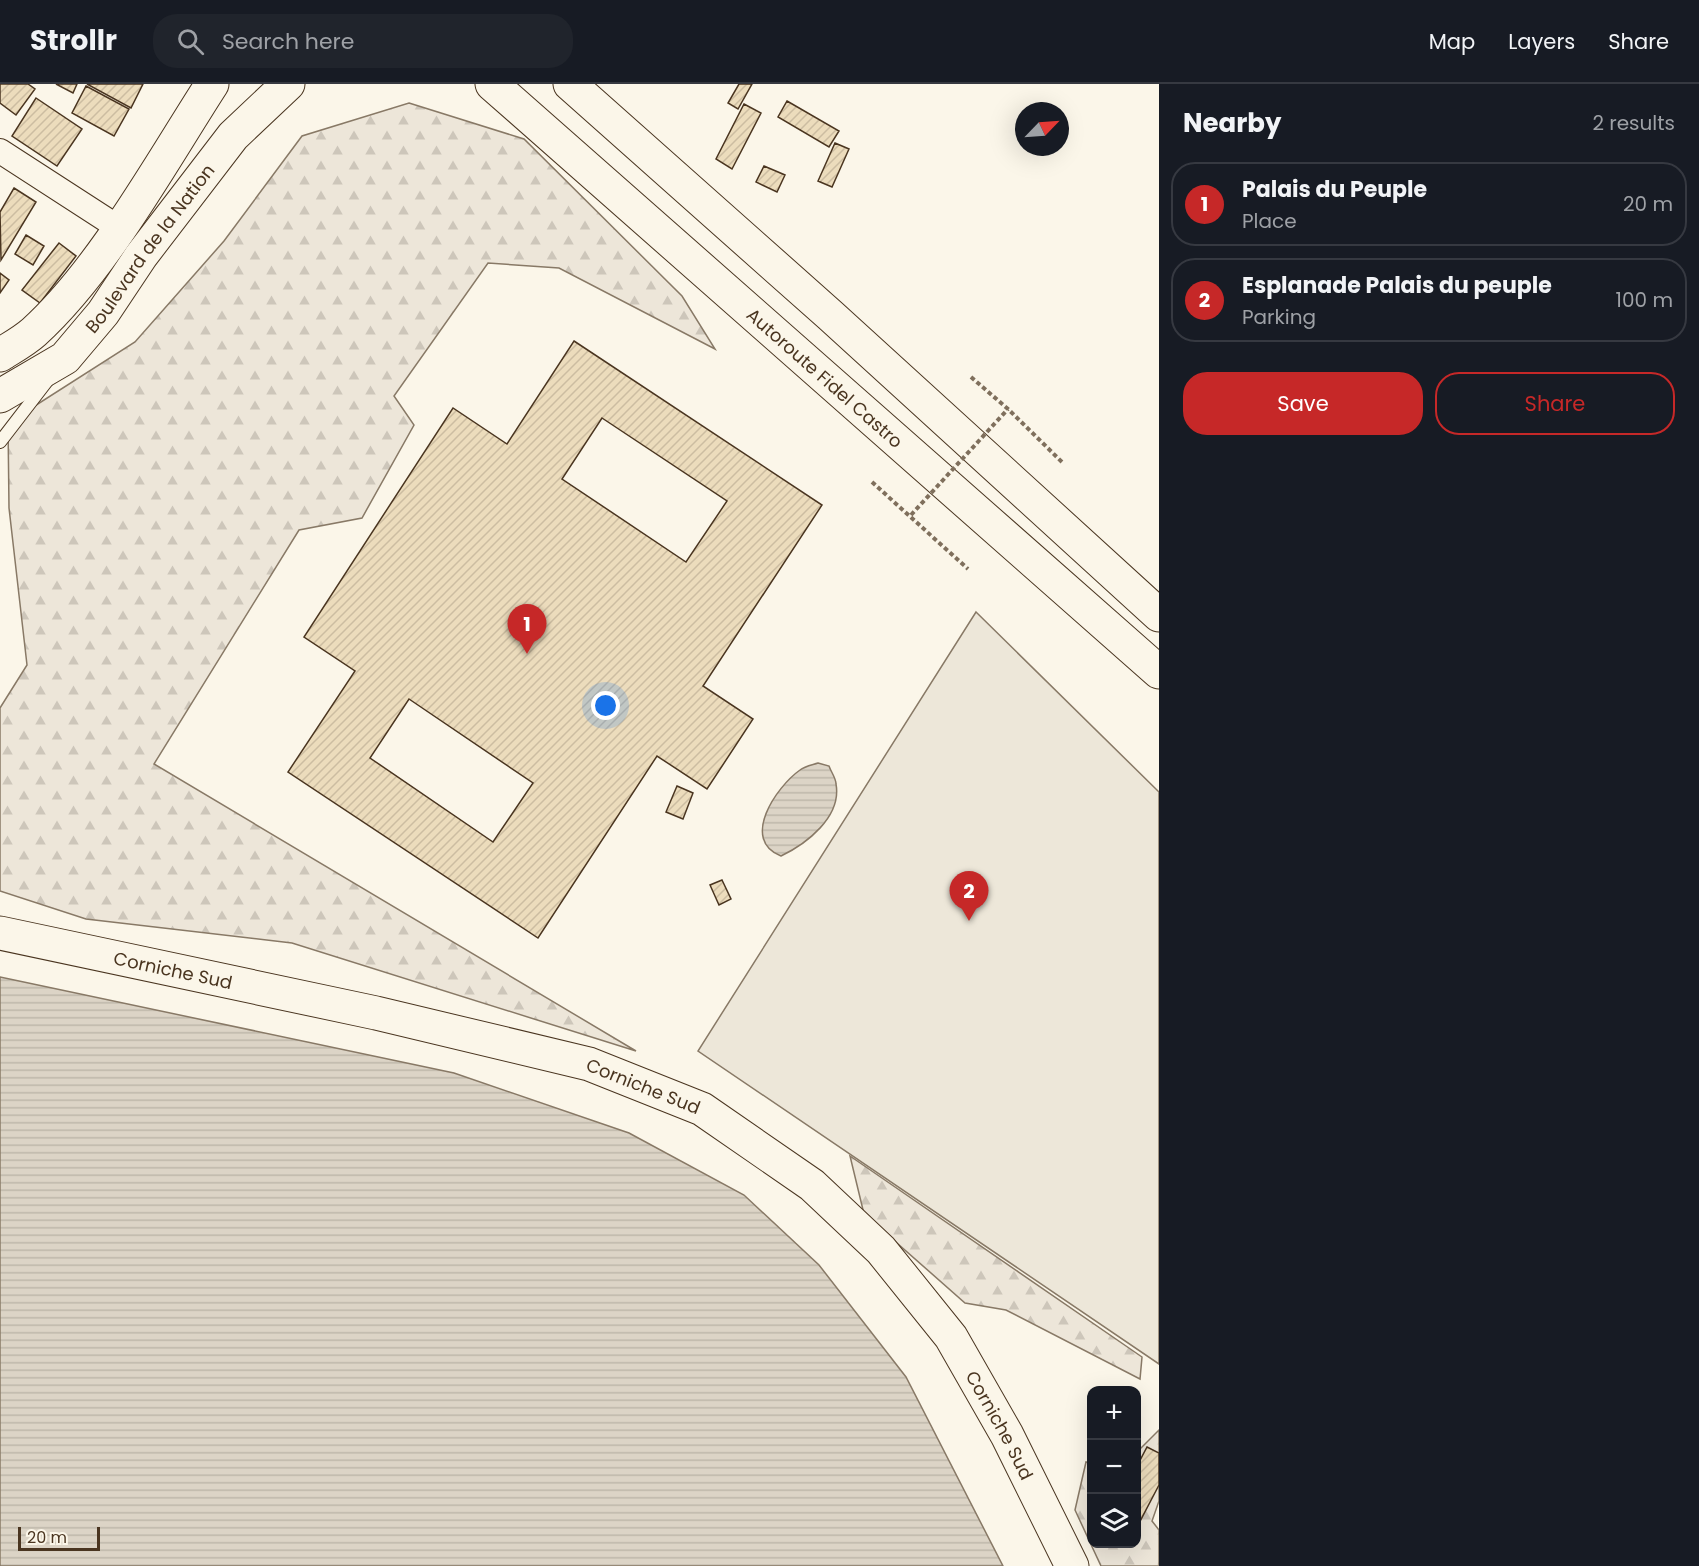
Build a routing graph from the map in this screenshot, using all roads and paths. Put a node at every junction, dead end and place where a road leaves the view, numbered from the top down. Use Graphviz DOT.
graph roads {
  1 [pos="212,84"];
  2 [pos="288,84"];
  3 [pos="492,84"];
  4 [pos="570,84"];
  5 [pos="0,151"];
  6 [pos="119,228"];
  7 [pos="0,355"];
  8 [pos="65,358"];
  9 [pos="971,377"];
  10 [pos="0,396"];
  11 [pos="1008,409"];
  12 [pos="0,442"];
  13 [pos="1064,464"];
  14 [pos="872,482"];
  15 [pos="911,515"];
  16 [pos="968,569"];
  17 [pos="1159,615"];
  18 [pos="1159,672"];
  19 [pos="0,933"];
  20 [pos="1072,1566"];
  1 -- 6 [label="main road, Boulevard de la Nation"];
  2 -- 8 [label="main road, Boulevard de la Nation"];
  3 -- 18 [label="main road, Autoroute Fidel Castro"];
  4 -- 17 [label="main road"];
  5 -- 6 [label="street"];
  6 -- 7 [label="main road, Boulevard de la Nation"];
  8 -- 10 [label="main road, Boulevard de la Nation"];
  8 -- 12 [label="lane"];
  9 -- 11 [label="path"];
  11 -- 13 [label="path"];
  11 -- 15 [label="path, bridge"];
  14 -- 15 [label="path"];
  15 -- 16 [label="path"];
  19 -- 20 [label="main road, Corniche Sud"];
}
